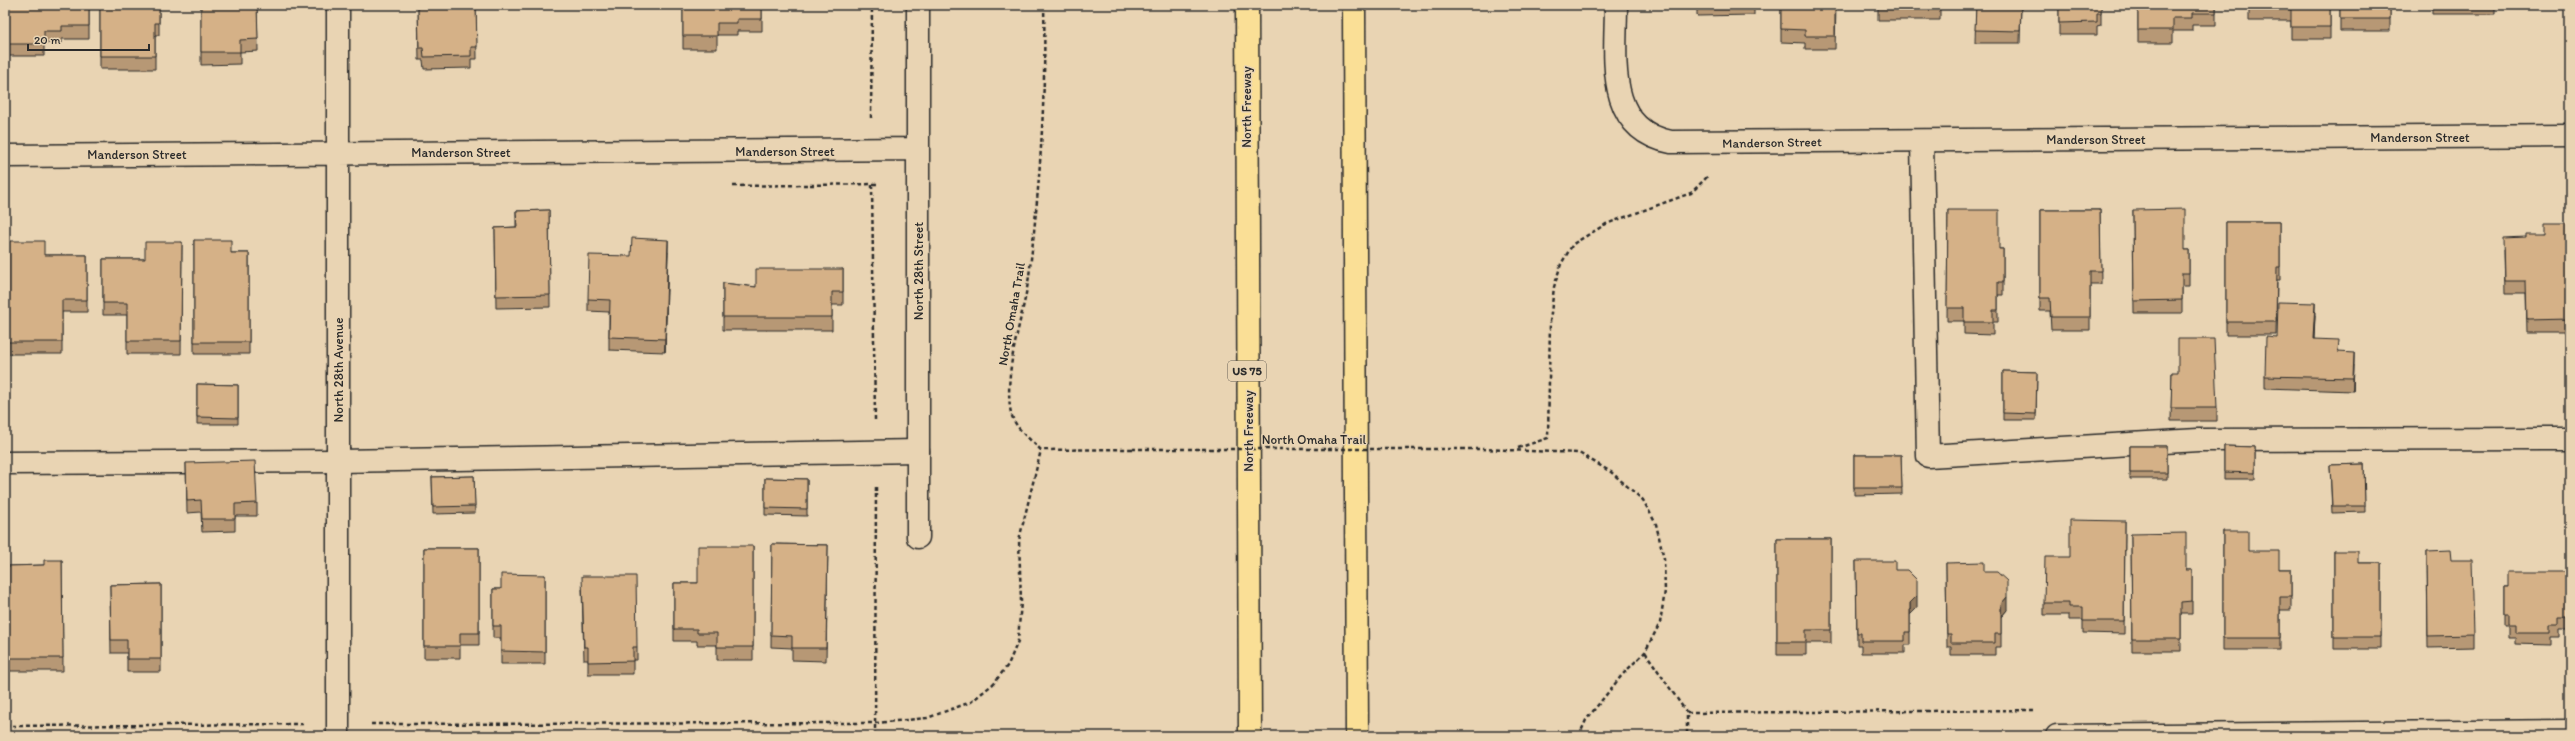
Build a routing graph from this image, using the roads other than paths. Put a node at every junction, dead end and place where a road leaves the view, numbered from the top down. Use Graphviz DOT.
graph roads {
  1 [pos="338,5"];
  2 [pos="918,5"];
  3 [pos="1247,5"];
  4 [pos="1354,5"];
  5 [pos="1616,5"];
  6 [pos="2570,136"];
  7 [pos="1922,141"];
  8 [pos="917,150"];
  9 [pos="338,153"];
  10 [pos="5,156"];
  11 [pos="2570,439"];
  12 [pos="918,450"];
  13 [pos="339,461"];
  14 [pos="5,463"];
  15 [pos="918,536"];
  16 [pos="338,730"];
  17 [pos="2570,731"];
  18 [pos="1250,736"];
  19 [pos="1357,736"];
  20 [pos="2057,736"];
  1 -- 9 [label="street, North 28th Avenue"];
  2 -- 8 [label="street, North 28th Street"];
  3 -- 18 [label="highway, North Freeway / US 75"];
  4 -- 19 [label="highway"];
  5 -- 7 [label="street, Manderson Street"];
  6 -- 7 [label="street, Manderson Street"];
  7 -- 11 [label="street"];
  8 -- 9 [label="street, Manderson Street"];
  8 -- 12 [label="street, North 28th Street"];
  9 -- 10 [label="street, Manderson Street"];
  9 -- 13 [label="street, North 28th Avenue"];
  12 -- 13 [label="street"];
  12 -- 15 [label="street, North 28th Street"];
  13 -- 14 [label="street"];
  13 -- 16 [label="street, North 28th Avenue"];
  17 -- 20 [label="street"];
}
